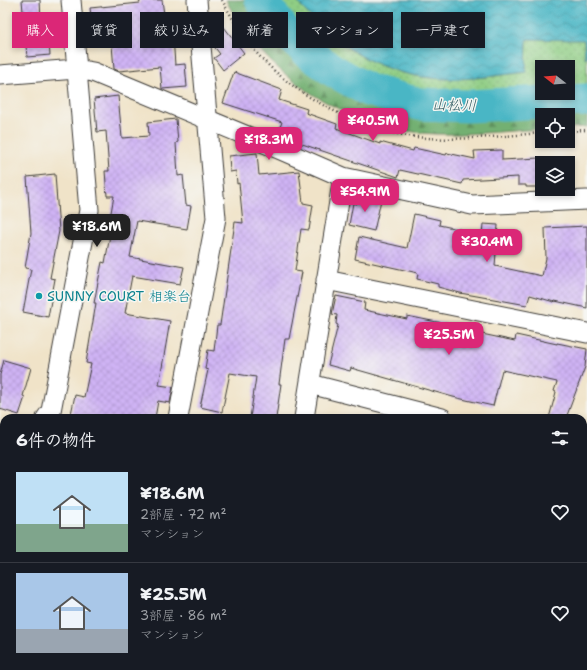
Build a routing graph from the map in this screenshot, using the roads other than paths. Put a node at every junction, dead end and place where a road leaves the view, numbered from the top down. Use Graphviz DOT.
graph roads {
  1 [pos="70,0"];
  2 [pos="197,0"];
  3 [pos="76,68"];
  4 [pos="0,75"];
  5 [pos="207,119"];
  6 [pos="343,177"];
  7 [pos="587,200"];
  8 [pos="326,280"];
  9 [pos="587,333"];
  10 [pos="310,384"];
  11 [pos="49,414"];
  12 [pos="179,414"];
  13 [pos="305,414"];
  14 [pos="426,414"];
  1 -- 3 [label="street"];
  2 -- 5 [label="street"];
  3 -- 4 [label="street"];
  3 -- 5 [label="street"];
  3 -- 11 [label="street"];
  5 -- 6 [label="street"];
  5 -- 12 [label="street"];
  6 -- 7 [label="street"];
  6 -- 8 [label="street"];
  8 -- 9 [label="street"];
  8 -- 10 [label="street"];
  10 -- 13 [label="street"];
  10 -- 14 [label="street"];
}
